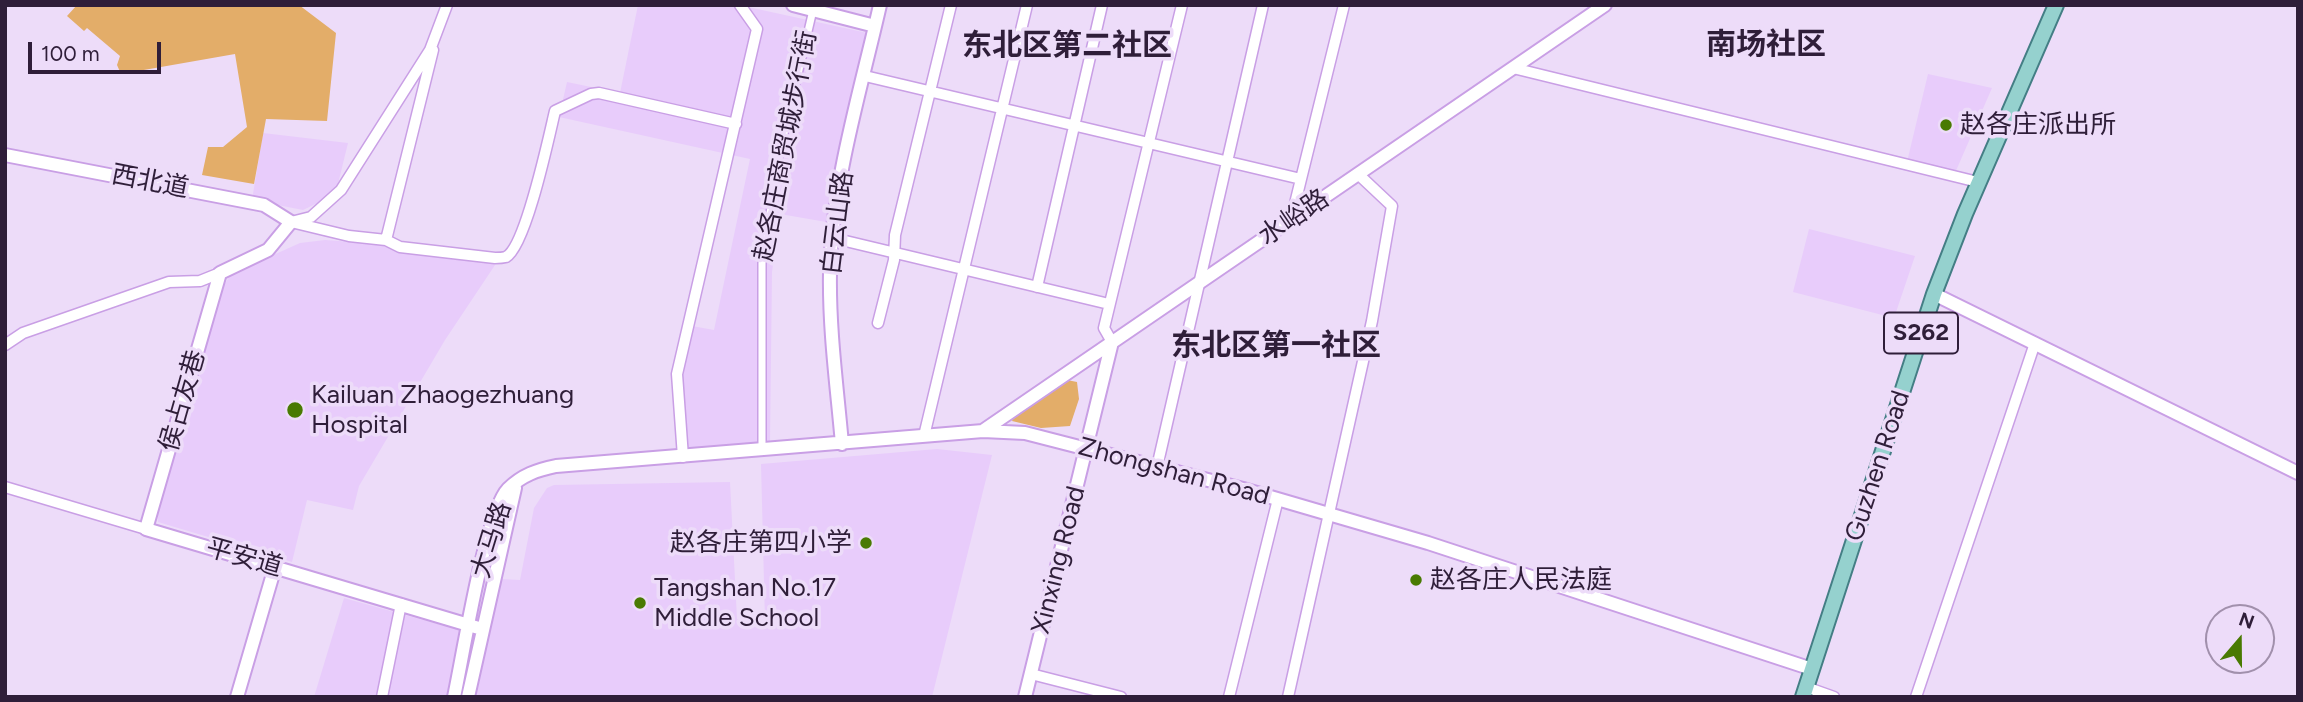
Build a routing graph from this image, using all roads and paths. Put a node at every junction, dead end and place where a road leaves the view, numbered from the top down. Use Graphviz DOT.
graph roads {
  1 [pos="447,5"];
  2 [pos="740,5"];
  3 [pos="793,5"];
  4 [pos="880,5"];
  5 [pos="951,5"];
  6 [pos="1027,5"];
  7 [pos="1102,5"];
  8 [pos="1182,5"];
  9 [pos="1263,5"];
  10 [pos="1344,5"];
  11 [pos="1605,5"];
  12 [pos="2056,5"];
  13 [pos="813,10"];
  14 [pos="875,26"];
  15 [pos="436,37"];
  16 [pos="1513,68"];
  17 [pos="865,76"];
  18 [pos="932,92"];
  19 [pos="1002,108"];
  20 [pos="736,124"];
  21 [pos="1075,126"];
  22 [pos="1148,143"];
  23 [pos="5,155"];
  24 [pos="1227,162"];
  25 [pos="1358,174"];
  26 [pos="1301,179"];
  27 [pos="1978,182"];
  28 [pos="1291,220"];
  29 [pos="291,222"];
  30 [pos="833,238"];
  31 [pos="386,240"];
  32 [pos="894,253"];
  33 [pos="964,269"];
  34 [pos="220,274"];
  35 [pos="1199,282"];
  36 [pos="1037,287"];
  37 [pos="1934,294"];
  38 [pos="1109,304"];
  39 [pos="878,323"];
  40 [pos="1112,342"];
  41 [pos="2035,343"];
  42 [pos="5,345"];
  43 [pos="983,431"];
  44 [pos="924,436"];
  45 [pos="842,444"];
  46 [pos="762,450"];
  47 [pos="1087,450"];
  48 [pos="683,457"];
  49 [pos="1157,467"];
  50 [pos="2298,472"];
  51 [pos="517,482"];
  52 [pos="5,487"];
  53 [pos="1278,499"];
  54 [pos="1330,514"];
  55 [pos="146,529"];
  56 [pos="275,567"];
  57 [pos="401,604"];
  58 [pos="476,626"];
  59 [pos="1812,669"];
  60 [pos="1031,674"];
  61 [pos="1805,692"];
  62 [pos="237,697"];
  63 [pos="382,697"];
  64 [pos="454,697"];
  65 [pos="468,697"];
  66 [pos="1025,697"];
  67 [pos="1121,697"];
  68 [pos="1228,697"];
  69 [pos="1288,697"];
  70 [pos="1834,697"];
  71 [pos="1916,697"];
  1 -- 15 [label="street"];
  2 -- 20 [label="street"];
  3 -- 13 [label="street"];
  4 -- 14 [label="street, 白云山路"];
  5 -- 18 [label="street"];
  6 -- 19 [label="street"];
  7 -- 21 [label="street"];
  8 -- 22 [label="street"];
  9 -- 24 [label="street"];
  10 -- 26 [label="street"];
  11 -- 16 [label="street, 水峪路"];
  12 -- 27 [label="main road, Guzhen Road / S262"];
  13 -- 14 [label="street"];
  13 -- 46 [label="street, 赵各庄商贸城步行街"];
  14 -- 17 [label="street, 白云山路"];
  15 -- 29 [label="street"];
  15 -- 31 [label="street"];
  16 -- 25 [label="street, 水峪路"];
  16 -- 27 [label="street"];
  17 -- 18 [label="street"];
  17 -- 30 [label="street, 白云山路"];
  18 -- 19 [label="street"];
  18 -- 32 [label="street"];
  19 -- 21 [label="street"];
  19 -- 33 [label="street"];
  20 -- 31 [label="street"];
  20 -- 48 [label="street"];
  21 -- 22 [label="street"];
  21 -- 36 [label="street"];
  22 -- 24 [label="street"];
  22 -- 38 [label="street"];
  23 -- 29 [label="street, 西北道"];
  24 -- 26 [label="street"];
  24 -- 35 [label="street"];
  25 -- 28 [label="street, 水峪路"];
  25 -- 54 [label="street"];
  26 -- 28 [label="street"];
  27 -- 37 [label="main road, Guzhen Road / S262"];
  28 -- 35 [label="street, 水峪路"];
  29 -- 31 [label="street"];
  29 -- 34 [label="street"];
  30 -- 32 [label="street"];
  30 -- 45 [label="street, 白云山路"];
  32 -- 33 [label="street"];
  32 -- 39 [label="street"];
  33 -- 36 [label="street"];
  33 -- 44 [label="street"];
  34 -- 42 [label="street"];
  34 -- 55 [label="street, 侯占友巷"];
  35 -- 40 [label="street, 水峪路"];
  35 -- 49 [label="street"];
  36 -- 38 [label="street"];
  37 -- 41 [label="street"];
  37 -- 59 [label="main road, Guzhen Road / S262"];
  38 -- 40 [label="street"];
  40 -- 43 [label="street, 水峪路"];
  40 -- 47 [label="street, Xinxing Road"];
  41 -- 50 [label="street"];
  41 -- 71 [label="street"];
  43 -- 44 [label="street, Zhongshan Road"];
  43 -- 47 [label="street, Zhongshan Road"];
  44 -- 45 [label="street, Zhongshan Road"];
  45 -- 46 [label="street, Zhongshan Road"];
  46 -- 48 [label="street, Zhongshan Road"];
  47 -- 49 [label="street, Zhongshan Road"];
  47 -- 60 [label="street, Xinxing Road"];
  48 -- 51 [label="street, Zhongshan Road"];
  49 -- 53 [label="street, Zhongshan Road"];
  51 -- 58 [label="street, 大马路"];
  52 -- 55 [label="street, 平安道"];
  53 -- 54 [label="street, Zhongshan Road"];
  53 -- 68 [label="street"];
  54 -- 59 [label="street, Zhongshan Road"];
  54 -- 69 [label="street"];
  55 -- 56 [label="street, 平安道"];
  56 -- 57 [label="street, 平安道"];
  56 -- 62 [label="street"];
  57 -- 58 [label="street, 平安道"];
  57 -- 63 [label="street"];
  58 -- 64 [label="street, 大马路"];
  58 -- 65 [label="street, 大马路"];
  59 -- 61 [label="main road, Guzhen Road / S262"];
  60 -- 66 [label="street, Xinxing Road"];
  60 -- 67 [label="street"];
  61 -- 70 [label="street"];
}
